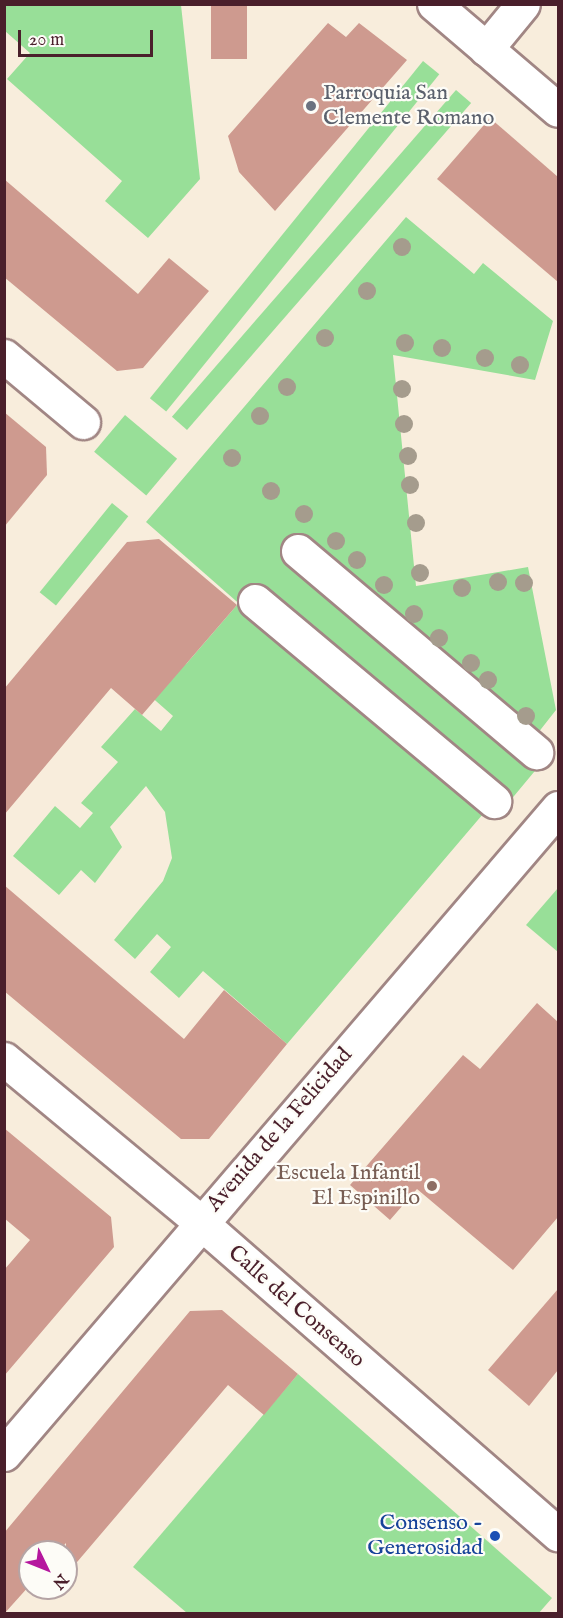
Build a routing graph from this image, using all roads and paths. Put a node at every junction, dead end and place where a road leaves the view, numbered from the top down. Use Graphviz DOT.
graph roads {
  1 [pos="434,4"];
  2 [pos="523,4"];
  3 [pos="486,49"];
  4 [pos="558,110"];
  5 [pos="4,356"];
  6 [pos="82,422"];
  7 [pos="298,550"];
  8 [pos="255,601"];
  9 [pos="536,752"];
  10 [pos="494,801"];
  11 [pos="558,808"];
  12 [pos="4,1059"];
  13 [pos="200,1222"];
  14 [pos="4,1454"];
  15 [pos="558,1534"];
  1 -- 3 [label="street"];
  2 -- 3 [label="street"];
  3 -- 4 [label="street"];
  5 -- 6 [label="street"];
  7 -- 9 [label="street"];
  8 -- 10 [label="street"];
  11 -- 13 [label="street, Avenida de la Felicidad"];
  12 -- 13 [label="street, Calle del Consenso"];
  13 -- 14 [label="street, Avenida de la Felicidad"];
  13 -- 15 [label="street, Calle del Consenso"];
}
